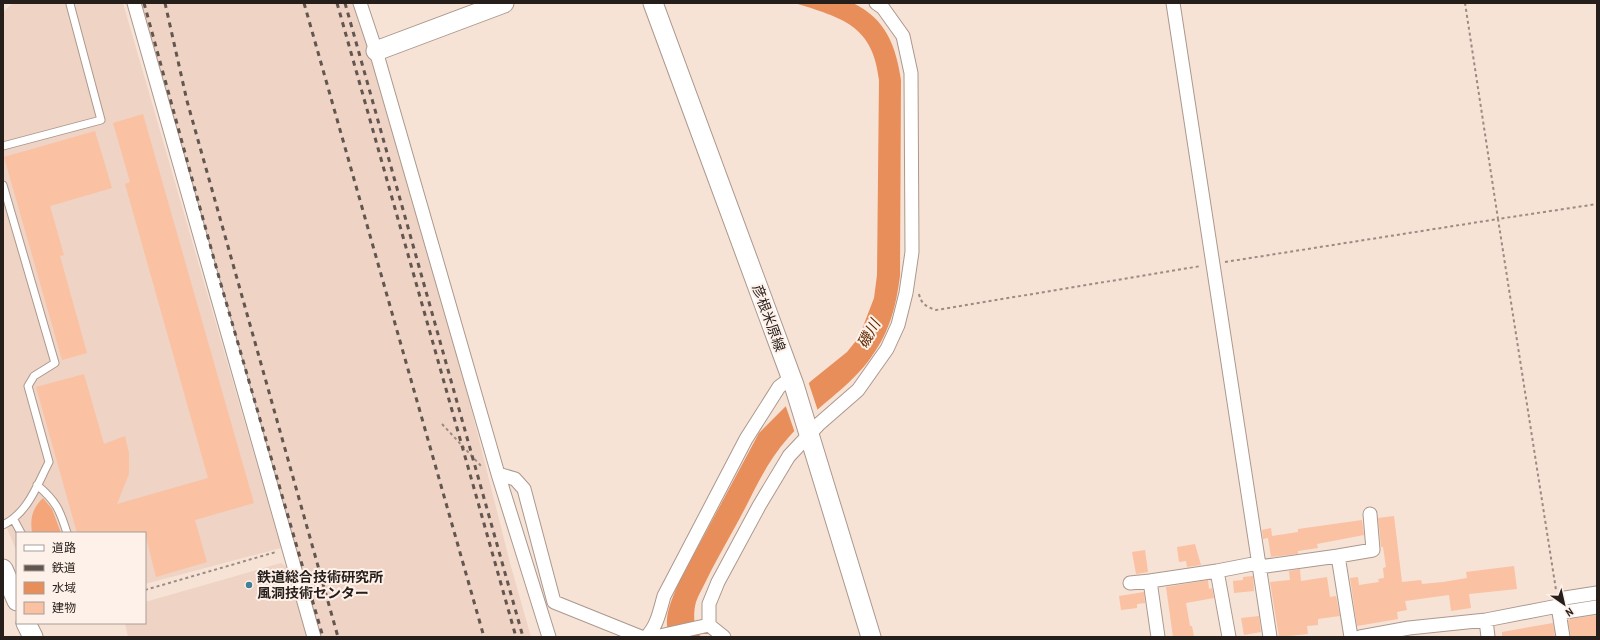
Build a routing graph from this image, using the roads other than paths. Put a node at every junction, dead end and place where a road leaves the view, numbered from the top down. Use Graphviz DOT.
graph roads {
  1 [pos="134,3"];
  2 [pos="360,3"];
  3 [pos="504,3"];
  4 [pos="653,3"];
  5 [pos="876,3"];
  6 [pos="1173,3"];
  7 [pos="70,4"];
  8 [pos="376,51"];
  9 [pos="3,146"];
  10 [pos="3,185"];
  11 [pos="792,381"];
  12 [pos="809,431"];
  13 [pos="492,473"];
  14 [pos="37,485"];
  15 [pos="1370,514"];
  16 [pos="14,520"];
  17 [pos="3,525"];
  18 [pos="20,532"];
  19 [pos="67,532"];
  20 [pos="1338,556"];
  21 [pos="1259,565"];
  22 [pos="3,569"];
  23 [pos="1217,571"];
  24 [pos="1150,581"];
  25 [pos="1130,583"];
  26 [pos="1597,593"];
  27 [pos="16,599"];
  28 [pos="1560,607"];
  29 [pos="1597,607"];
  30 [pos="1486,620"];
  31 [pos="706,625"];
  32 [pos="1410,633"];
  33 [pos="314,637"];
  34 [pos="549,637"];
  35 [pos="641,637"];
  36 [pos="646,637"];
  37 [pos="655,637"];
  38 [pos="724,637"];
  39 [pos="871,637"];
  40 [pos="1158,637"];
  41 [pos="1229,637"];
  42 [pos="1270,637"];
  43 [pos="1351,637"];
  44 [pos="1360,637"];
  45 [pos="1488,637"];
  46 [pos="1563,637"];
  1 -- 33 [label="street"];
  2 -- 8 [label="street"];
  3 -- 8 [label="main road"];
  4 -- 11 [label="main road, 彦根米原線"];
  5 -- 12 [label="street"];
  6 -- 21 [label="street"];
  7 -- 9 [label="lane"];
  8 -- 13 [label="street"];
  10 -- 14 [label="lane"];
  11 -- 12 [label="main road, 彦根米原線"];
  11 -- 36 [label="street"];
  12 -- 31 [label="street"];
  12 -- 39 [label="main road, 彦根米原線"];
  13 -- 34 [label="street"];
  13 -- 35 [label="street"];
  14 -- 16 [label="lane"];
  14 -- 19 [label="lane"];
  15 -- 20 [label="street"];
  16 -- 17 [label="lane"];
  16 -- 18 [label="lane"];
  20 -- 21 [label="street"];
  20 -- 43 [label="street"];
  21 -- 23 [label="street"];
  21 -- 42 [label="street"];
  22 -- 27 [label="main road"];
  23 -- 24 [label="street"];
  23 -- 41 [label="street"];
  24 -- 25 [label="street"];
  24 -- 40 [label="street"];
  26 -- 28 [label="street"];
  28 -- 29 [label="street"];
  28 -- 30 [label="street"];
  28 -- 46 [label="street"];
  30 -- 32 [label="street"];
  30 -- 45 [label="street"];
  31 -- 37 [label="street"];
  31 -- 38 [label="street"];
  32 -- 44 [label="street"];
}
